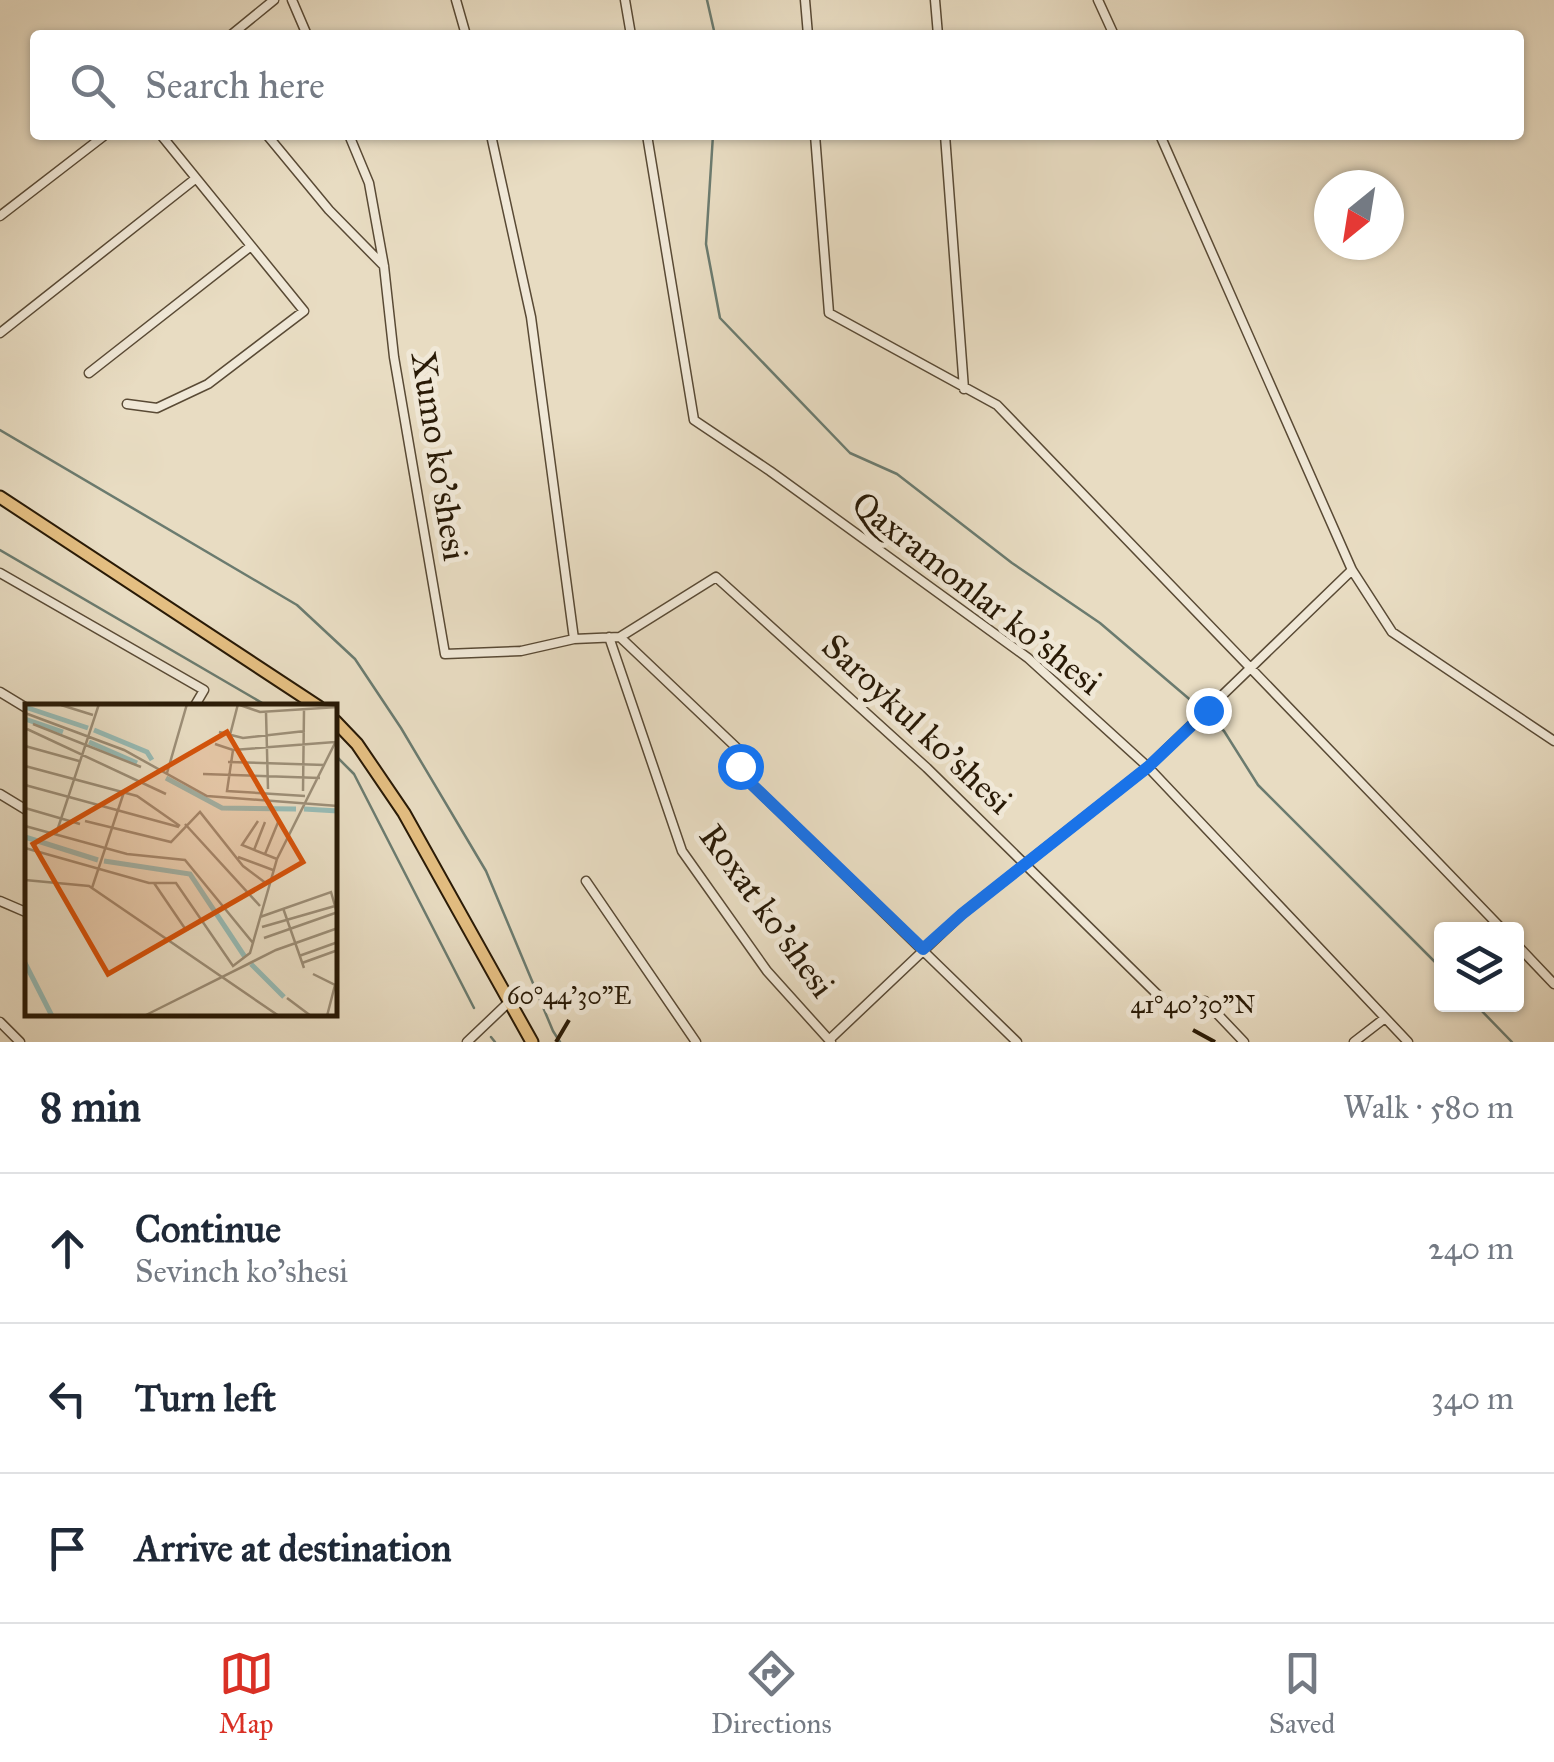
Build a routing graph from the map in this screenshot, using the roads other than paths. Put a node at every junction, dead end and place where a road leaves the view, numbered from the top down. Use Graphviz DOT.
graph roads {
  1 [pos="274,0"];
  2 [pos="292,0"];
  3 [pos="456,0"];
  4 [pos="625,0"];
  5 [pos="805,0"];
  6 [pos="935,0"];
  7 [pos="1098,0"];
  8 [pos="237,30"];
  9 [pos="304,30"];
  10 [pos="465,30"];
  11 [pos="630,30"];
  12 [pos="808,30"];
  13 [pos="938,30"];
  14 [pos="1112,30"];
  15 [pos="99,140"];
  16 [pos="166,140"];
  17 [pos="271,140"];
  18 [pos="351,140"];
  19 [pos="492,140"];
  20 [pos="648,140"];
  21 [pos="815,140"];
  22 [pos="945,140"];
  23 [pos="1162,140"];
  24 [pos="195,179"];
  25 [pos="0,216"];
  26 [pos="250,246"];
  27 [pos="384,266"];
  28 [pos="0,333"];
  29 [pos="88,373"];
  30 [pos="964,389"];
  31 [pos="127,404"];
  32 [pos="0,497"];
  33 [pos="1352,570"];
  34 [pos="0,573"];
  35 [pos="609,637"];
  36 [pos="620,637"];
  37 [pos="574,638"];
  38 [pos="1252,668"];
  39 [pos="0,692"];
  40 [pos="196,704"];
  41 [pos="315,704"];
  42 [pos="25,708"];
  43 [pos="338,724"];
  44 [pos="1554,740"];
  45 [pos="1148,767"];
  46 [pos="0,794"];
  47 [pos="25,809"];
  48 [pos="1025,863"];
  49 [pos="586,881"];
  50 [pos="1494,922"];
  51 [pos="923,949"];
  52 [pos="1524,952"];
  53 [pos="1554,984"];
  54 [pos="1162,999"];
  55 [pos="509,1002"];
  56 [pos="1205,1002"];
  57 [pos="1385,1018"];
  58 [pos="0,1022"];
  59 [pos="830,1041"];
  60 [pos="20,1042"];
  61 [pos="467,1042"];
  62 [pos="532,1042"];
  63 [pos="696,1042"];
  64 [pos="1018,1042"];
  65 [pos="1244,1042"];
  66 [pos="1354,1042"];
  67 [pos="1408,1042"];
  1 -- 8 [label="street"];
  2 -- 9 [label="street"];
  3 -- 10 [label="street"];
  4 -- 11 [label="street"];
  5 -- 12 [label="street"];
  6 -- 13 [label="street"];
  7 -- 14 [label="street"];
  15 -- 25 [label="street"];
  16 -- 24 [label="street"];
  17 -- 27 [label="street"];
  18 -- 27 [label="street, Xumo ko'shesi"];
  19 -- 37 [label="street"];
  20 -- 45 [label="street, Qaxramonlar ko'shesi"];
  21 -- 30 [label="street"];
  22 -- 30 [label="street"];
  23 -- 33 [label="street"];
  24 -- 26 [label="street"];
  24 -- 28 [label="street"];
  26 -- 29 [label="street"];
  26 -- 31 [label="street"];
  27 -- 37 [label="street, Xumo ko'shesi"];
  30 -- 38 [label="street"];
  32 -- 41 [label="highway"];
  33 -- 38 [label="street"];
  33 -- 44 [label="street"];
  34 -- 40 [label="street"];
  35 -- 36 [label="street"];
  35 -- 37 [label="street"];
  35 -- 59 [label="street, Roxat ko'shesi"];
  36 -- 48 [label="street, Saroykul ko'shesi"];
  36 -- 51 [label="street"];
  38 -- 45 [label="street"];
  38 -- 50 [label="street"];
  39 -- 42 [label="street"];
  43 -- 55 [label="highway"];
  45 -- 48 [label="street"];
  45 -- 57 [label="street, Qaxramonlar ko'shesi"];
  46 -- 47 [label="street"];
  48 -- 51 [label="street"];
  48 -- 54 [label="street, Saroykul ko'shesi"];
  49 -- 63 [label="street"];
  51 -- 59 [label="street"];
  51 -- 64 [label="street"];
  52 -- 53 [label="street"];
  55 -- 61 [label="street"];
  55 -- 62 [label="highway"];
  56 -- 65 [label="street"];
  57 -- 66 [label="street"];
  57 -- 67 [label="street, Qaxramonlar ko'shesi"];
  58 -- 60 [label="street"];
}
